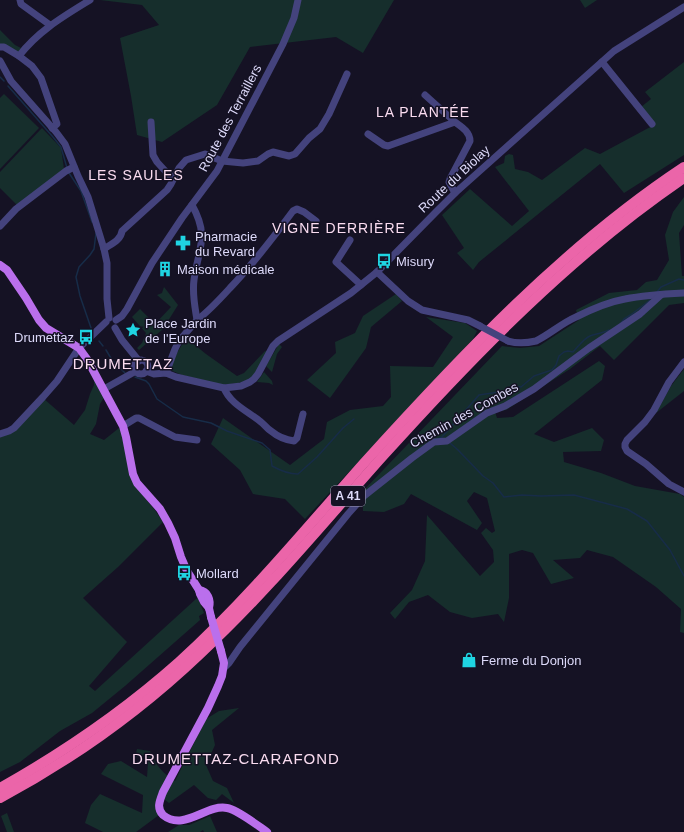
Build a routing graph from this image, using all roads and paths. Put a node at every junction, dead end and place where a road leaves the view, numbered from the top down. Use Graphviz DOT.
graph roads {
  1 [pos="20,0"];
  2 [pos="90,0"];
  3 [pos="298,0"];
  4 [pos="684,6"];
  5 [pos="50,25"];
  6 [pos="0,47"];
  7 [pos="19,56"];
  8 [pos="0,61"];
  9 [pos="602,62"];
  10 [pos="347,74"];
  11 [pos="425,95"];
  12 [pos="151,122"];
  13 [pos="455,122"];
  14 [pos="652,124"];
  15 [pos="52,128"];
  16 [pos="368,134"];
  17 [pos="222,161"];
  18 [pos="684,167"];
  19 [pos="70,168"];
  20 [pos="174,178"];
  21 [pos="684,178"];
  22 [pos="455,193"];
  23 [pos="192,205"];
  24 [pos="316,222"];
  25 [pos="0,226"];
  26 [pos="350,240"];
  27 [pos="104,249"];
  28 [pos="0,265"];
  29 [pos="377,272"];
  30 [pos="361,285"];
  31 [pos="684,293"];
  32 [pos="661,295"];
  33 [pos="197,320"];
  34 [pos="113,322"];
  35 [pos="79,348"];
  36 [pos="138,362"];
  37 [pos="684,362"];
  38 [pos="147,370"];
  39 [pos="136,371"];
  40 [pos="163,373"];
  41 [pos="224,388"];
  42 [pos="104,389"];
  43 [pos="303,414"];
  44 [pos="123,426"];
  45 [pos="0,434"];
  46 [pos="197,440"];
  47 [pos="684,492"];
  48 [pos="223,669"];
  49 [pos="0,788"];
  50 [pos="0,798"];
  51 [pos="267,832"];
  1 -- 5 [label="street"];
  2 -- 5 [label="street"];
  3 -- 17 [label="street, Route des Terraillers"];
  4 -- 9 [label="street, Route du Biolay"];
  5 -- 7 [label="street"];
  6 -- 7 [label="street"];
  7 -- 15 [label="street"];
  8 -- 15 [label="street"];
  9 -- 14 [label="street"];
  9 -- 22 [label="street, Route du Biolay"];
  10 -- 17 [label="street"];
  11 -- 13 [label="street"];
  12 -- 20 [label="street"];
  13 -- 16 [label="street"];
  13 -- 22 [label="street"];
  15 -- 19 [label="street"];
  17 -- 20 [label="street"];
  17 -- 23 [label="street, Route des Terraillers"];
  18 -- 49 [label="highway, A 41"];
  19 -- 25 [label="street"];
  19 -- 27 [label="street"];
  20 -- 27 [label="street"];
  21 -- 50 [label="highway, A 41"];
  22 -- 29 [label="street, Route du Biolay"];
  23 -- 33 [label="street"];
  23 -- 34 [label="street, Route des Terraillers"];
  24 -- 33 [label="street"];
  26 -- 30 [label="street"];
  27 -- 34 [label="street"];
  28 -- 35 [label="main road"];
  29 -- 30 [label="street, Route du Biolay"];
  29 -- 32 [label="street, bridge"];
  30 -- 41 [label="street, Route du Biolay"];
  31 -- 32 [label="street"];
  32 -- 48 [label="street, Chemin des Combes"];
  33 -- 40 [label="street"];
  34 -- 35 [label="street, Route des Terraillers"];
  34 -- 36 [label="street"];
  35 -- 42 [label="main road"];
  35 -- 45 [label="street, Route des Terraillers"];
  36 -- 38 [label="street"];
  36 -- 39 [label="street"];
  37 -- 47 [label="street"];
  38 -- 39 [label="street"];
  38 -- 40 [label="street, Route du Biolay"];
  39 -- 42 [label="street"];
  40 -- 41 [label="street, Route du Biolay"];
  41 -- 43 [label="street"];
  42 -- 44 [label="main road"];
  44 -- 46 [label="street"];
  44 -- 48 [label="main road, bridge"];
  48 -- 51 [label="main road"];
}
